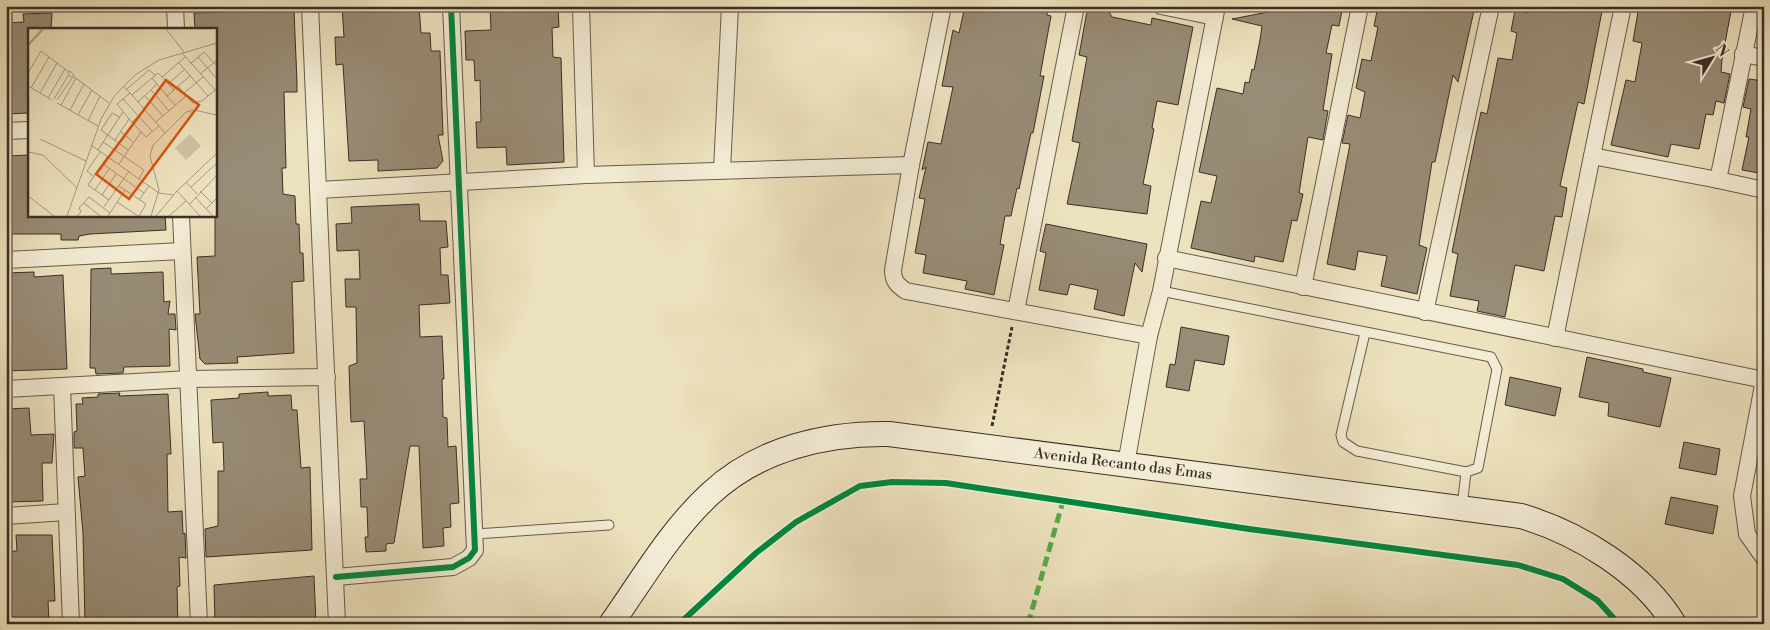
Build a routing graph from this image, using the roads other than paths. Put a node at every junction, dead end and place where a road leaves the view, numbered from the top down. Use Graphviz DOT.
graph roads {
  1 [pos="175,6"];
  2 [pos="310,6"];
  3 [pos="451,6"];
  4 [pos="581,6"];
  5 [pos="730,6"];
  6 [pos="943,6"];
  7 [pos="1076,6"];
  8 [pos="1161,6"];
  9 [pos="1360,6"];
  10 [pos="1490,6"];
  11 [pos="1623,6"];
  12 [pos="1754,6"];
  13 [pos="1216,12"];
  14 [pos="176,28"];
  15 [pos="1743,54"];
  16 [pos="1764,58"];
  17 [pos="28,130"];
  18 [pos="6,131"];
  19 [pos="1592,156"];
  20 [pos="911,165"];
  21 [pos="722,170"];
  22 [pos="586,175"];
  23 [pos="1718,180"];
  24 [pos="457,182"];
  25 [pos="319,190"];
  26 [pos="1764,190"];
  27 [pos="181,216"];
  28 [pos="182,251"];
  29 [pos="1166,258"];
  30 [pos="6,260"];
  31 [pos="1303,287"];
  32 [pos="1161,291"];
  33 [pos="1016,311"];
  34 [pos="1425,312"];
  35 [pos="1364,333"];
  36 [pos="1149,336"];
  37 [pos="1555,338"];
  38 [pos="327,377"];
  39 [pos="190,379"];
  40 [pos="1764,380"];
  41 [pos="62,386"];
  42 [pos="6,388"];
  43 [pos="1126,464"];
  44 [pos="1466,472"];
  45 [pos="1462,507"];
  46 [pos="66,512"];
  47 [pos="6,516"];
  48 [pos="609,525"];
  49 [pos="476,534"];
  50 [pos="1764,558"];
  51 [pos="336,577"];
  52 [pos="71,624"];
  53 [pos="199,624"];
  54 [pos="337,624"];
  55 [pos="611,624"];
  56 [pos="1674,624"];
  1 -- 14 [label="street"];
  2 -- 25 [label="street"];
  3 -- 24 [label="street"];
  4 -- 22 [label="street"];
  5 -- 21 [label="street"];
  6 -- 20 [label="street"];
  7 -- 33 [label="street"];
  8 -- 13 [label="street"];
  9 -- 31 [label="street"];
  10 -- 34 [label="street"];
  11 -- 19 [label="street"];
  12 -- 15 [label="street"];
  13 -- 29 [label="street"];
  15 -- 16 [label="street"];
  15 -- 23 [label="street"];
  17 -- 18 [label="street"];
  19 -- 23 [label="street"];
  19 -- 37 [label="street"];
  20 -- 21 [label="street"];
  20 -- 33 [label="street"];
  21 -- 22 [label="street"];
  22 -- 24 [label="street"];
  23 -- 26 [label="street"];
  24 -- 25 [label="street"];
  24 -- 49 [label="street"];
  25 -- 38 [label="street"];
  27 -- 28 [label="street"];
  28 -- 30 [label="street"];
  28 -- 39 [label="street"];
  29 -- 31 [label="street"];
  29 -- 32 [label="street"];
  31 -- 34 [label="street"];
  32 -- 35 [label="lane"];
  32 -- 36 [label="street"];
  33 -- 36 [label="street"];
  34 -- 37 [label="street"];
  35 -- 44 [label="lane"];
  35 -- 44 [label="lane"];
  36 -- 43 [label="street"];
  37 -- 40 [label="street"];
  38 -- 39 [label="street"];
  38 -- 51 [label="street"];
  39 -- 41 [label="street"];
  39 -- 53 [label="street"];
  40 -- 50 [label="street"];
  41 -- 42 [label="street"];
  41 -- 46 [label="street"];
  43 -- 45 [label="main road, Avenida Recanto das Emas"];
  43 -- 55 [label="main road, Avenida Recanto das Emas"];
  44 -- 45 [label="lane"];
  45 -- 56 [label="main road, Avenida Recanto das Emas"];
  46 -- 47 [label="street"];
  46 -- 52 [label="street"];
  48 -- 49 [label="lane"];
  49 -- 51 [label="street"];
  51 -- 54 [label="street"];
}
